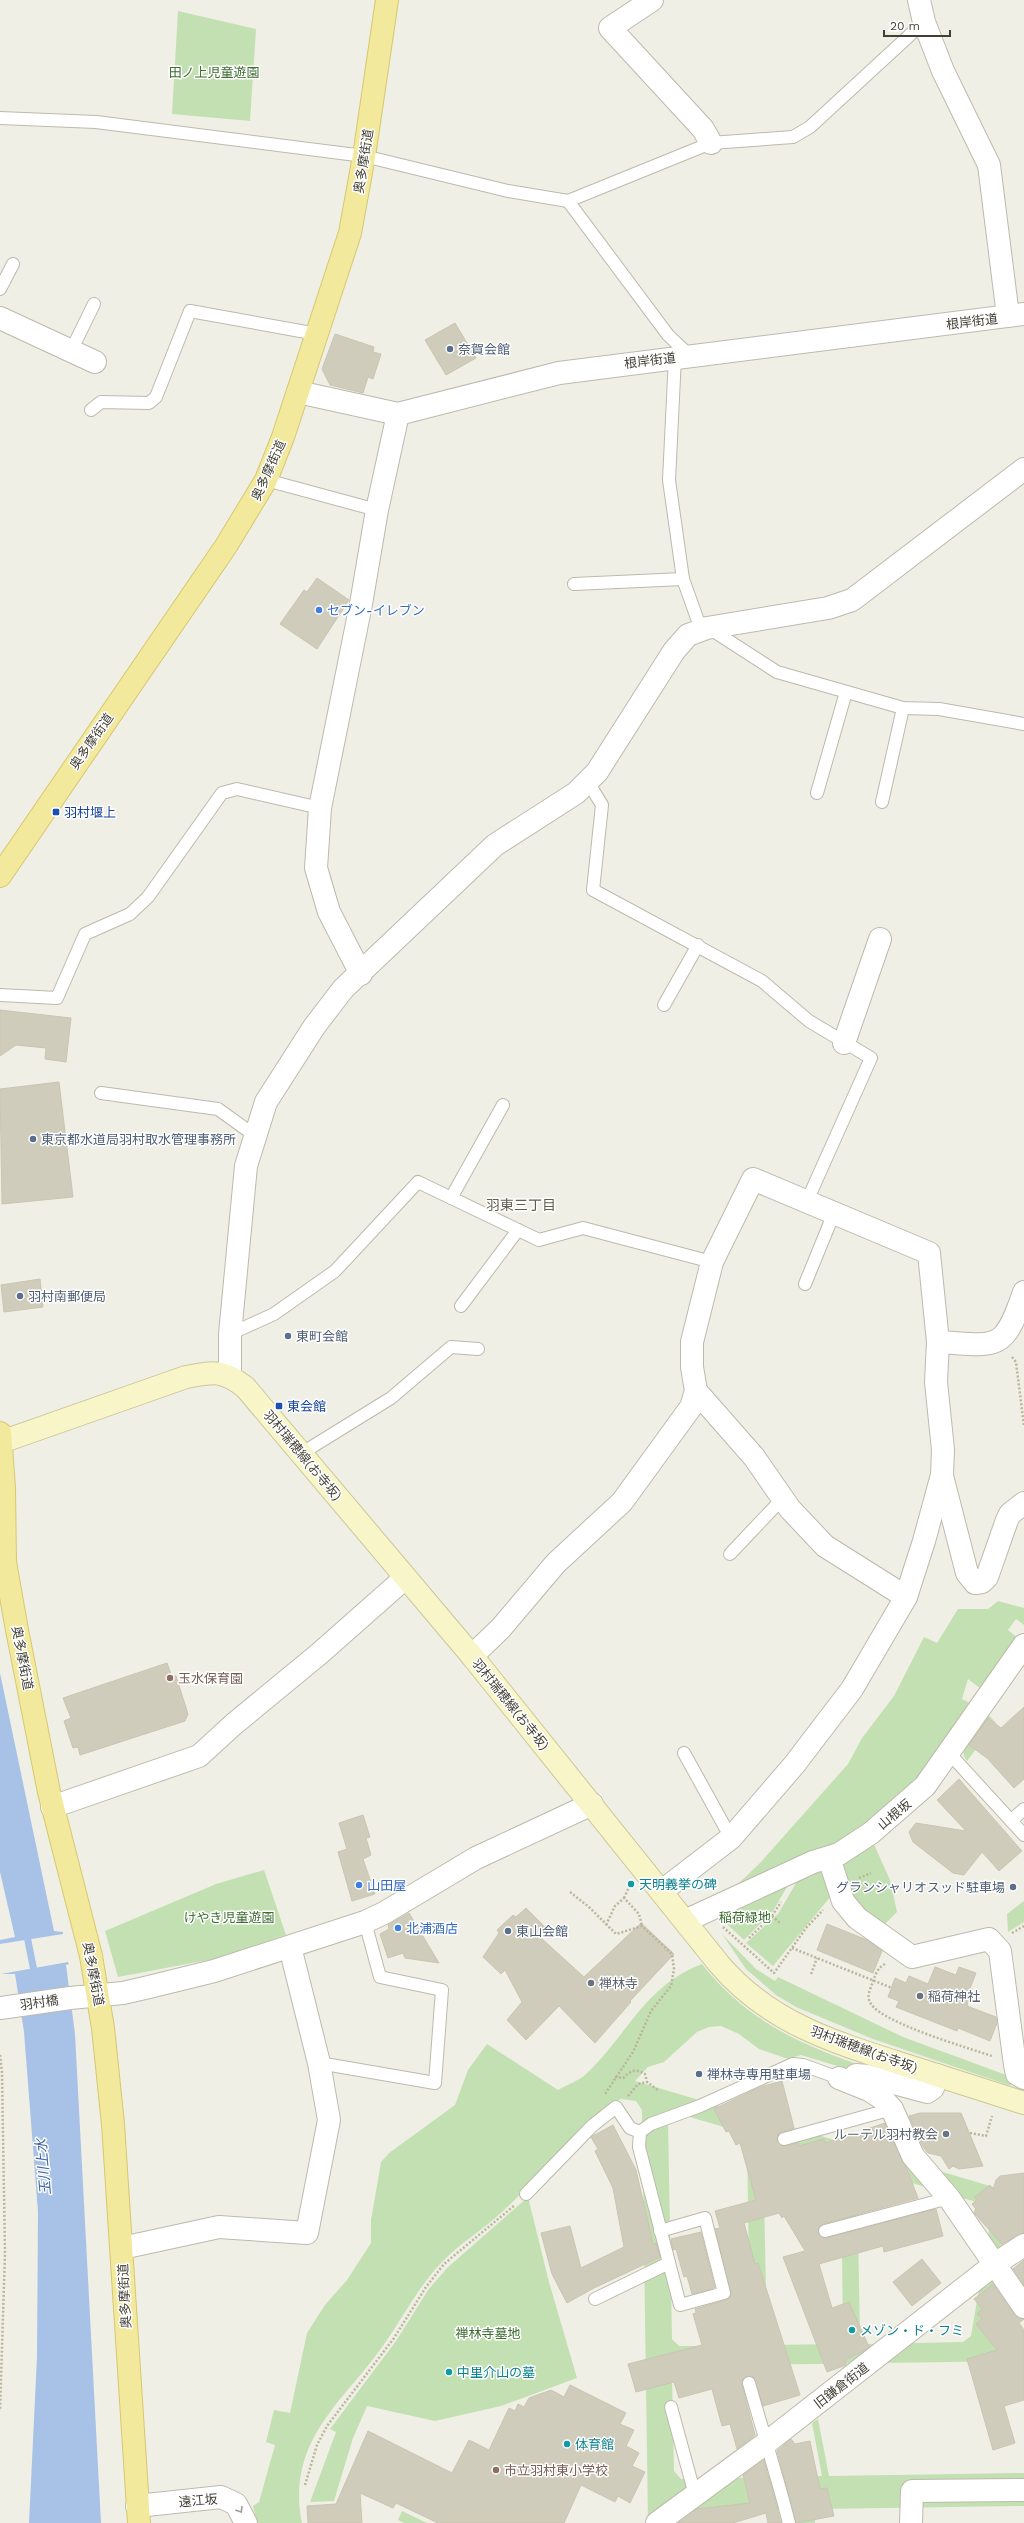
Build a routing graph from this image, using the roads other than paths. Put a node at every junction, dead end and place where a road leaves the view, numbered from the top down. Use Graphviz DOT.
graph roads {
  1 [pos="387,0"];
  2 [pos="652,0"];
  3 [pos="919,0"];
  4 [pos="924,22"];
  5 [pos="0,118"];
  6 [pos="711,143"];
  7 [pos="364,156"];
  8 [pos="568,201"];
  9 [pos="12,264"];
  10 [pos="0,289"];
  11 [pos="94,304"];
  12 [pos="1016,315"];
  13 [pos="0,318"];
  14 [pos="317,334"];
  15 [pos="71,351"];
  16 [pos="682,356"];
  17 [pos="95,362"];
  18 [pos="298,392"];
  19 [pos="91,410"];
  20 [pos="398,414"];
  21 [pos="1024,469"];
  22 [pos="266,480"];
  23 [pos="377,510"];
  24 [pos="683,579"];
  25 [pos="574,584"];
  26 [pos="707,628"];
  27 [pos="846,692"];
  28 [pos="903,708"];
  29 [pos="1024,724"];
  30 [pos="588,782"];
  31 [pos="817,793"];
  32 [pos="882,802"];
  33 [pos="320,808"];
  34 [pos="0,876"];
  35 [pos="880,939"];
  36 [pos="698,944"];
  37 [pos="361,974"];
  38 [pos="0,995"];
  39 [pos="664,1005"];
  40 [pos="844,1043"];
  41 [pos="101,1093"];
  42 [pos="503,1105"];
  43 [pos="254,1135"];
  44 [pos="451,1198"];
  45 [pos="808,1201"];
  46 [pos="834,1213"];
  47 [pos="518,1230"];
  48 [pos="712,1262"];
  49 [pos="806,1284"];
  50 [pos="1024,1292"];
  51 [pos="461,1306"];
  52 [pos="230,1334"];
  53 [pos="938,1342"];
  54 [pos="478,1349"];
  55 [pos="230,1375"];
  56 [pos="696,1391"];
  57 [pos="1,1437"];
  58 [pos="302,1453"];
  59 [pos="942,1475"];
  60 [pos="783,1498"];
  61 [pos="1024,1502"];
  62 [pos="730,1554"];
  63 [pos="405,1578"];
  64 [pos="906,1597"];
  65 [pos="1024,1645"];
  66 [pos="472,1656"];
  67 [pos="684,1753"];
  68 [pos="949,1753"];
  69 [pos="592,1804"];
  70 [pos="52,1808"];
  71 [pos="1024,1809"];
  72 [pos="1012,1821"];
  73 [pos="1024,1834"];
  74 [pos="731,1838"];
  75 [pos="829,1858"];
  76 [pos="662,1891"];
  77 [pos="685,1921"];
  78 [pos="365,1922"];
  79 [pos="290,1947"];
  80 [pos="99,1996"];
  81 [pos="4,2008"];
  82 [pos="319,2063"];
  83 [pos="1019,2072"];
  84 [pos="937,2075"];
  85 [pos="839,2078"];
  86 [pos="1024,2103"];
  87 [pos="892,2109"];
  88 [pos="640,2132"];
  89 [pos="784,2138"];
  90 [pos="526,2194"];
  91 [pos="949,2198"];
  92 [pos="660,2231"];
  93 [pos="825,2231"];
  94 [pos="1024,2245"];
  95 [pos="122,2248"];
  96 [pos="669,2263"];
  97 [pos="995,2264"];
  98 [pos="595,2300"];
  99 [pos="1024,2307"];
  100 [pos="749,2383"];
  101 [pos="671,2407"];
  102 [pos="766,2443"];
  103 [pos="1024,2490"];
  104 [pos="695,2495"];
  105 [pos="138,2514"];
  106 [pos="246,2523"];
  107 [pos="657,2523"];
  108 [pos="789,2523"];
  109 [pos="912,2523"];
  1 -- 7 [label="main road, 奥多摩街道"];
  2 -- 6 [label="street"];
  3 -- 4 [label="street"];
  4 -- 6 [label="lane"];
  4 -- 12 [label="street"];
  5 -- 7 [label="lane"];
  6 -- 8 [label="lane"];
  7 -- 8 [label="lane"];
  7 -- 14 [label="main road, 奥多摩街道"];
  8 -- 16 [label="lane"];
  9 -- 10 [label="lane"];
  11 -- 15 [label="lane"];
  12 -- 16 [label="street, 根岸街道"];
  13 -- 15 [label="street"];
  14 -- 18 [label="main road, 奥多摩街道"];
  14 -- 19 [label="lane"];
  15 -- 17 [label="street"];
  16 -- 20 [label="street, 根岸街道"];
  16 -- 24 [label="lane"];
  18 -- 20 [label="street, 根岸街道"];
  18 -- 22 [label="main road, 奥多摩街道"];
  20 -- 23 [label="street"];
  21 -- 26 [label="street"];
  22 -- 23 [label="lane"];
  22 -- 34 [label="main road, 奥多摩街道"];
  23 -- 33 [label="street"];
  24 -- 25 [label="lane"];
  24 -- 26 [label="lane"];
  26 -- 27 [label="lane"];
  26 -- 30 [label="street"];
  27 -- 28 [label="lane"];
  27 -- 31 [label="lane"];
  28 -- 29 [label="lane"];
  28 -- 32 [label="lane"];
  30 -- 36 [label="lane"];
  30 -- 37 [label="street"];
  33 -- 37 [label="street"];
  33 -- 38 [label="lane"];
  35 -- 40 [label="street"];
  36 -- 39 [label="lane"];
  36 -- 40 [label="lane"];
  37 -- 43 [label="street"];
  40 -- 45 [label="lane"];
  41 -- 43 [label="lane"];
  42 -- 44 [label="lane"];
  43 -- 52 [label="street"];
  44 -- 47 [label="lane"];
  44 -- 52 [label="lane"];
  45 -- 46 [label="street"];
  45 -- 48 [label="street"];
  46 -- 49 [label="lane"];
  46 -- 53 [label="street"];
  47 -- 48 [label="lane"];
  47 -- 51 [label="lane"];
  48 -- 56 [label="street"];
  50 -- 53 [label="street"];
  52 -- 55 [label="street"];
  53 -- 59 [label="street"];
  54 -- 58 [label="lane"];
  55 -- 57 [label="main road"];
  55 -- 58 [label="main road, 羽村瑞穂線(お寺坂)"];
  56 -- 60 [label="street"];
  56 -- 66 [label="street"];
  57 -- 70 [label="main road, 奥多摩街道"];
  58 -- 63 [label="main road, 羽村瑞穂線(お寺坂)"];
  59 -- 61 [label="street"];
  59 -- 64 [label="street"];
  60 -- 62 [label="lane"];
  60 -- 64 [label="street"];
  63 -- 66 [label="main road, 羽村瑞穂線(お寺坂)"];
  63 -- 70 [label="street"];
  64 -- 74 [label="street"];
  65 -- 68 [label="street, 山根坂"];
  66 -- 69 [label="main road, 羽村瑞穂線(お寺坂)"];
  67 -- 74 [label="lane"];
  68 -- 72 [label="lane"];
  68 -- 75 [label="street, 山根坂"];
  69 -- 76 [label="main road, 羽村瑞穂線(お寺坂)"];
  69 -- 78 [label="street, 羽村橋"];
  70 -- 80 [label="main road, 奥多摩街道"];
  71 -- 72 [label="lane"];
  72 -- 73 [label="lane"];
  74 -- 76 [label="street"];
  75 -- 77 [label="street, 山根坂"];
  75 -- 83 [label="street"];
  76 -- 77 [label="main road, 羽村瑞穂線(お寺坂)"];
  77 -- 84 [label="main road, 羽村瑞穂線(お寺坂)"];
  78 -- 79 [label="street, 羽村橋"];
  78 -- 82 [label="lane"];
  79 -- 80 [label="street, 羽村橋"];
  79 -- 82 [label="street"];
  80 -- 81 [label="street, 羽村橋"];
  80 -- 95 [label="main road, 奥多摩街道"];
  82 -- 95 [label="street"];
  84 -- 85 [label="street"];
  84 -- 86 [label="main road, 羽村瑞穂線(お寺坂)"];
  85 -- 87 [label="street"];
  85 -- 88 [label="lane"];
  87 -- 89 [label="lane"];
  87 -- 91 [label="street"];
  88 -- 90 [label="lane"];
  88 -- 92 [label="lane"];
  91 -- 93 [label="lane"];
  91 -- 97 [label="street"];
  92 -- 96 [label="lane"];
  92 -- 96 [label="lane"];
  94 -- 97 [label="street, 旧鎌倉街道"];
  95 -- 105 [label="main road, 奥多摩街道"];
  96 -- 98 [label="lane"];
  97 -- 99 [label="street"];
  97 -- 102 [label="street, 旧鎌倉街道"];
  100 -- 102 [label="lane"];
  101 -- 104 [label="lane"];
  102 -- 104 [label="street, 旧鎌倉街道"];
  102 -- 108 [label="lane"];
  103 -- 109 [label="street"];
  104 -- 107 [label="street, 旧鎌倉街道"];
  105 -- 106 [label="street, 遠江坂, one-way"];
}
